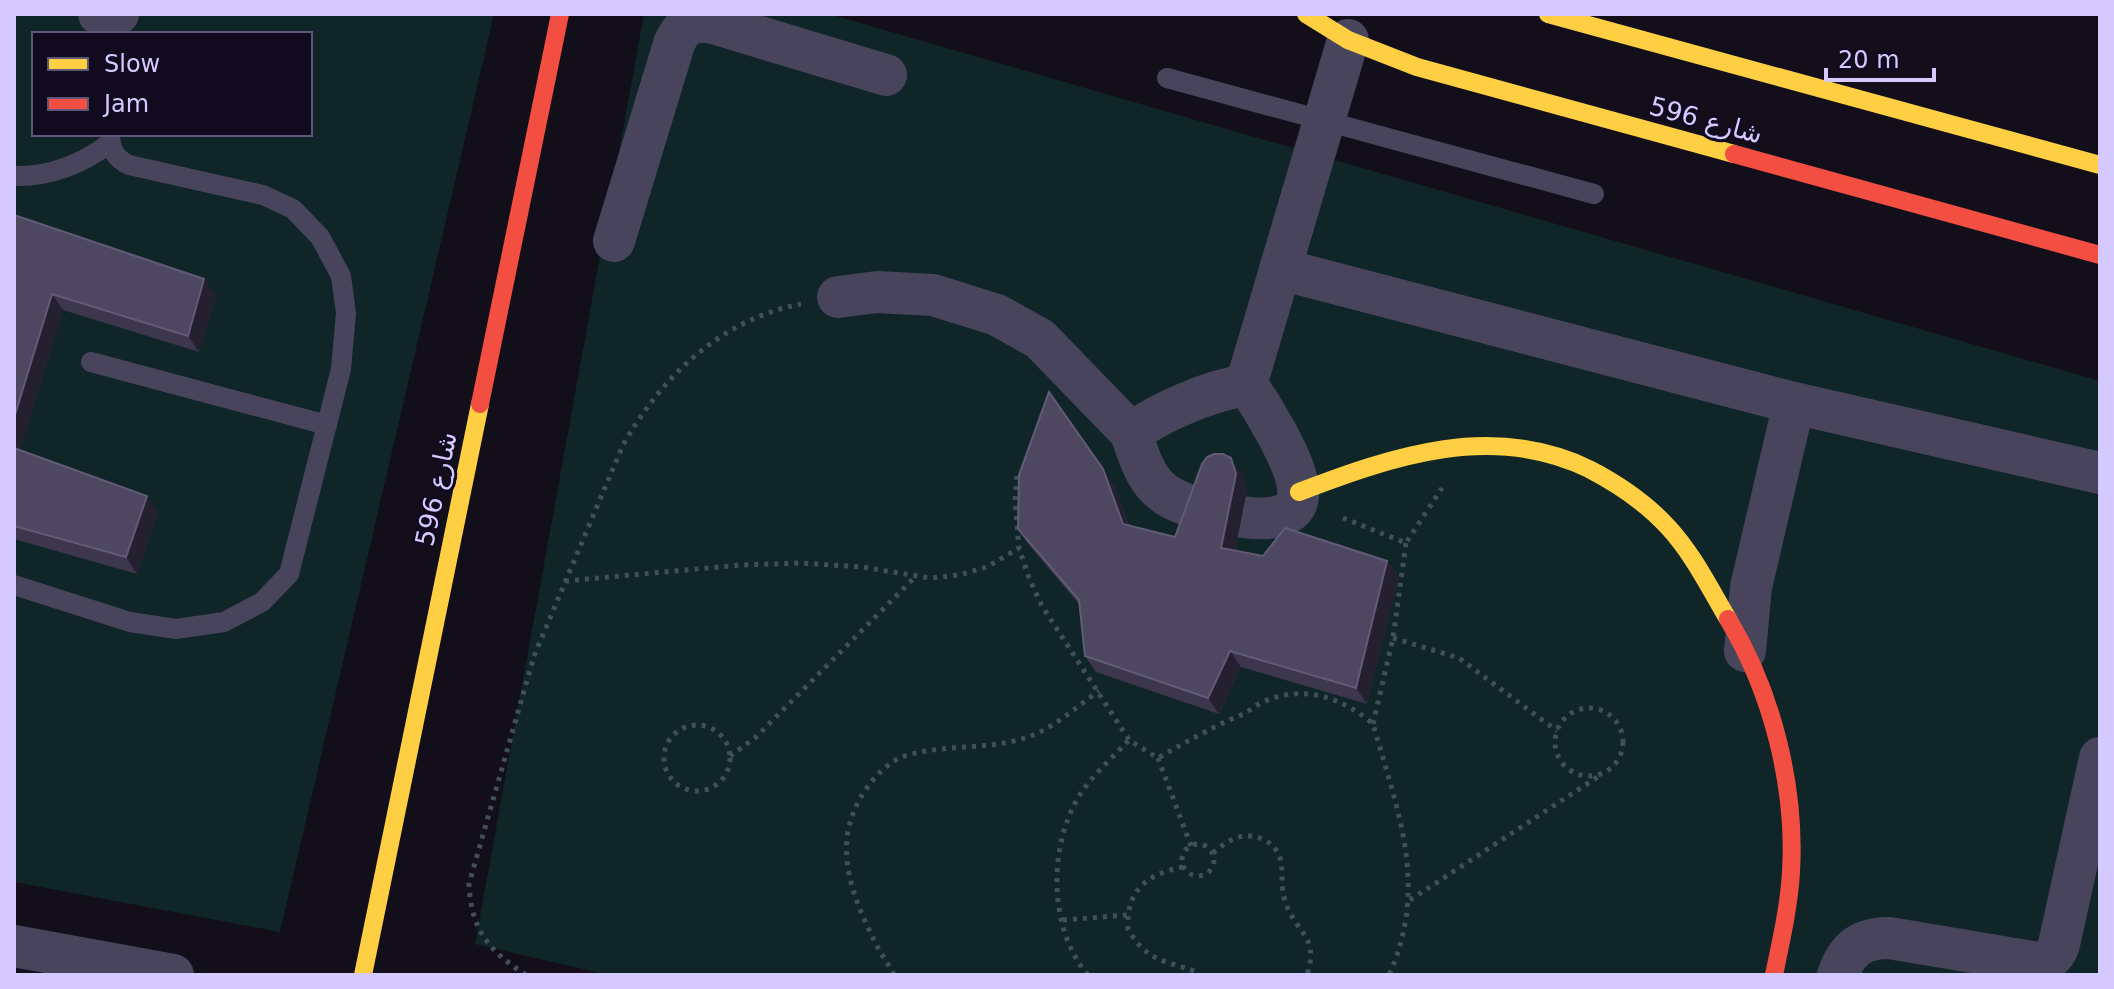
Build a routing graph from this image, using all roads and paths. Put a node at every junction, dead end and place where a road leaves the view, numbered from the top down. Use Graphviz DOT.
graph roads {
  1 [pos="560,14"];
  2 [pos="1306,14"];
  3 [pos="1548,14"];
  4 [pos="802,30"];
  5 [pos="1348,40"];
  6 [pos="886,75"];
  7 [pos="1167,78"];
  8 [pos="1324,121"];
  9 [pos="110,139"];
  10 [pos="2100,165"];
  11 [pos="14,176"];
  12 [pos="1594,194"];
  13 [pos="614,241"];
  14 [pos="2100,255"];
  15 [pos="1280,269"];
  16 [pos="838,297"];
  17 [pos="91,362"];
  18 [pos="1246,385"];
  19 [pos="1794,403"];
  20 [pos="327,425"];
  21 [pos="1131,433"];
  22 [pos="1466,445"];
  23 [pos="2100,473"];
  24 [pos="1017,476"];
  25 [pos="1299,496"];
  26 [pos="1406,543"];
  27 [pos="1019,548"];
  28 [pos="1757,562"];
  29 [pos="1701,573"];
  30 [pos="916,576"];
  31 [pos="565,581"];
  32 [pos="14,585"];
  33 [pos="1393,638"];
  34 [pos="1745,651"];
  35 [pos="1099,691"];
  36 [pos="1373,724"];
  37 [pos="1557,731"];
  38 [pos="1129,740"];
  39 [pos="730,756"];
  40 [pos="1158,758"];
  41 [pos="2100,758"];
  42 [pos="1599,776"];
  43 [pos="1191,846"];
  44 [pos="1213,853"];
  45 [pos="1183,867"];
  46 [pos="1409,900"];
  47 [pos="1127,915"];
  48 [pos="1063,920"];
  49 [pos="14,946"];
  50 [pos="1180,966"];
  51 [pos="173,975"];
  52 [pos="363,975"];
  53 [pos="526,975"];
  54 [pos="894,975"];
  55 [pos="1088,975"];
  56 [pos="1179,975"];
  57 [pos="1199,975"];
  58 [pos="1307,975"];
  59 [pos="1389,975"];
  60 [pos="1774,975"];
  61 [pos="1838,975"];
  1 -- 52 [label="street, شارع 596"];
  2 -- 5 [label="street, شارع 596"];
  3 -- 10 [label="street"];
  4 -- 6 [label="street"];
  4 -- 13 [label="street"];
  5 -- 8 [label="street"];
  5 -- 14 [label="street, شارع 596"];
  7 -- 8 [label="lane"];
  8 -- 12 [label="lane"];
  8 -- 15 [label="street"];
  9 -- 11 [label="lane"];
  9 -- 20 [label="lane"];
  15 -- 18 [label="street"];
  15 -- 19 [label="street"];
  16 -- 21 [label="street"];
  16 -- 31 [label="path"];
  17 -- 20 [label="lane"];
  18 -- 21 [label="street"];
  18 -- 25 [label="street"];
  19 -- 23 [label="street"];
  19 -- 28 [label="street"];
  20 -- 32 [label="lane"];
  21 -- 25 [label="street"];
  22 -- 25 [label="street"];
  22 -- 26 [label="path"];
  22 -- 29 [label="street"];
  24 -- 27 [label="path"];
  25 -- 26 [label="path"];
  26 -- 33 [label="path"];
  27 -- 30 [label="path"];
  27 -- 35 [label="path"];
  28 -- 29 [label="street"];
  28 -- 34 [label="street"];
  29 -- 34 [label="street"];
  30 -- 31 [label="path"];
  30 -- 39 [label="path"];
  31 -- 53 [label="path"];
  33 -- 36 [label="path"];
  33 -- 37 [label="path"];
  34 -- 60 [label="street"];
  35 -- 38 [label="path"];
  35 -- 54 [label="path"];
  36 -- 40 [label="path"];
  36 -- 46 [label="path"];
  37 -- 42 [label="path"];
  37 -- 42 [label="path"];
  38 -- 40 [label="path"];
  38 -- 48 [label="path"];
  39 -- 39 [label="path"];
  40 -- 43 [label="path"];
  41 -- 61 [label="street"];
  42 -- 46 [label="path"];
  43 -- 44 [label="path"];
  43 -- 45 [label="path"];
  44 -- 45 [label="path"];
  44 -- 58 [label="path"];
  45 -- 47 [label="path"];
  46 -- 59 [label="path"];
  47 -- 48 [label="path"];
  47 -- 50 [label="path"];
  48 -- 55 [label="path"];
  49 -- 51 [label="street"];
  50 -- 56 [label="path"];
  50 -- 57 [label="path"];
}
